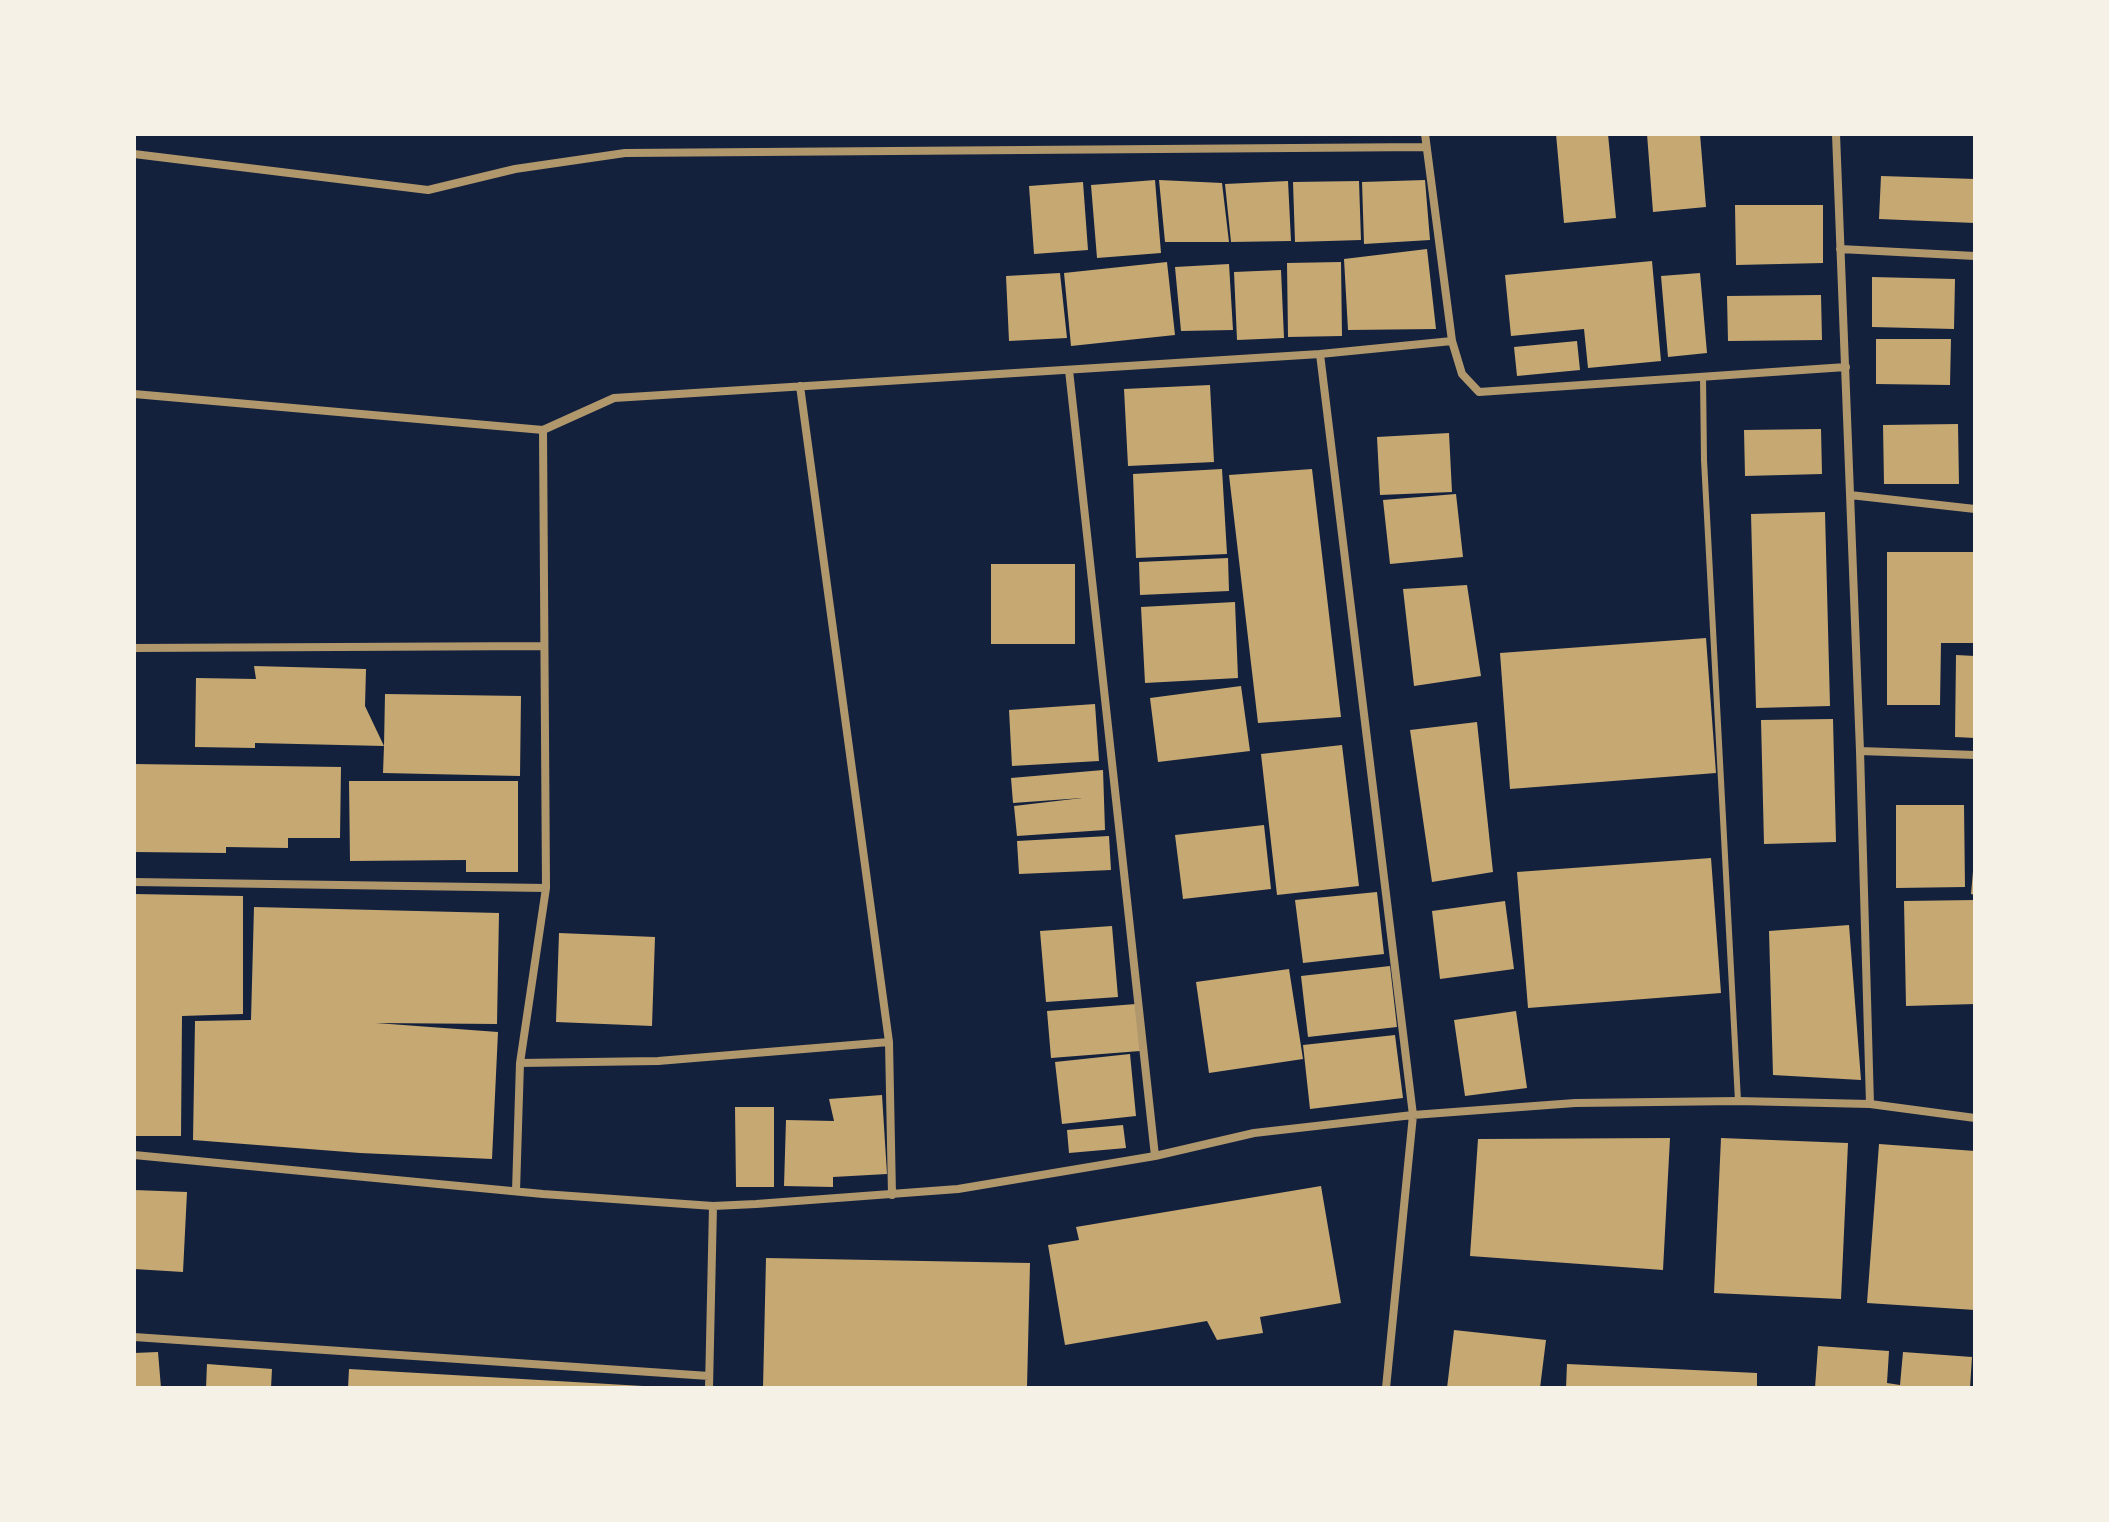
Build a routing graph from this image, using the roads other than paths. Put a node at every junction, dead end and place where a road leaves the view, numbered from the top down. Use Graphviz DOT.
graph roads {
  1 [pos="1425,134"];
  2 [pos="1836,134"];
  3 [pos="1426,147"];
  4 [pos="134,154"];
  5 [pos="1840,249"];
  6 [pos="1975,256"];
  7 [pos="1452,341"];
  8 [pos="1320,354"];
  9 [pos="1846,367"];
  10 [pos="1069,370"];
  11 [pos="1703,377"];
  12 [pos="800,386"];
  13 [pos="134,394"];
  14 [pos="543,430"];
  15 [pos="1850,495"];
  16 [pos="1975,509"];
  17 [pos="544,646"];
  18 [pos="134,648"];
  19 [pos="1860,751"];
  20 [pos="1975,755"];
  21 [pos="134,882"];
  22 [pos="546,888"];
  23 [pos="889,1042"];
  24 [pos="520,1063"];
  25 [pos="1738,1101"];
  26 [pos="1870,1104"];
  27 [pos="1413,1115"];
  28 [pos="1975,1118"];
  29 [pos="134,1155"];
  30 [pos="1155,1156"];
  31 [pos="516,1191"];
  32 [pos="892,1195"];
  33 [pos="713,1206"];
  34 [pos="134,1337"];
  35 [pos="709,1376"];
  36 [pos="709,1388"];
  37 [pos="1386,1388"];
  1 -- 3 [label="street"];
  2 -- 5 [label="street"];
  3 -- 4 [label="street"];
  3 -- 7 [label="street"];
  5 -- 6 [label="street"];
  5 -- 9 [label="street"];
  7 -- 8 [label="street"];
  7 -- 11 [label="street"];
  8 -- 10 [label="street"];
  8 -- 27 [label="street"];
  9 -- 11 [label="street"];
  9 -- 15 [label="street"];
  10 -- 12 [label="street"];
  10 -- 30 [label="street"];
  11 -- 25 [label="lane"];
  12 -- 14 [label="street"];
  12 -- 23 [label="street"];
  13 -- 14 [label="street"];
  14 -- 17 [label="street"];
  15 -- 16 [label="street"];
  15 -- 19 [label="street"];
  17 -- 18 [label="street"];
  17 -- 22 [label="street"];
  19 -- 20 [label="street"];
  19 -- 26 [label="street"];
  21 -- 22 [label="street"];
  22 -- 24 [label="street"];
  23 -- 24 [label="street"];
  23 -- 32 [label="street"];
  24 -- 31 [label="street"];
  25 -- 26 [label="street"];
  25 -- 27 [label="street"];
  26 -- 28 [label="street"];
  27 -- 30 [label="street"];
  27 -- 37 [label="street"];
  29 -- 31 [label="street"];
  30 -- 32 [label="street"];
  31 -- 33 [label="street"];
  32 -- 33 [label="street"];
  33 -- 35 [label="street"];
  34 -- 35 [label="street"];
  35 -- 36 [label="street"];
}
